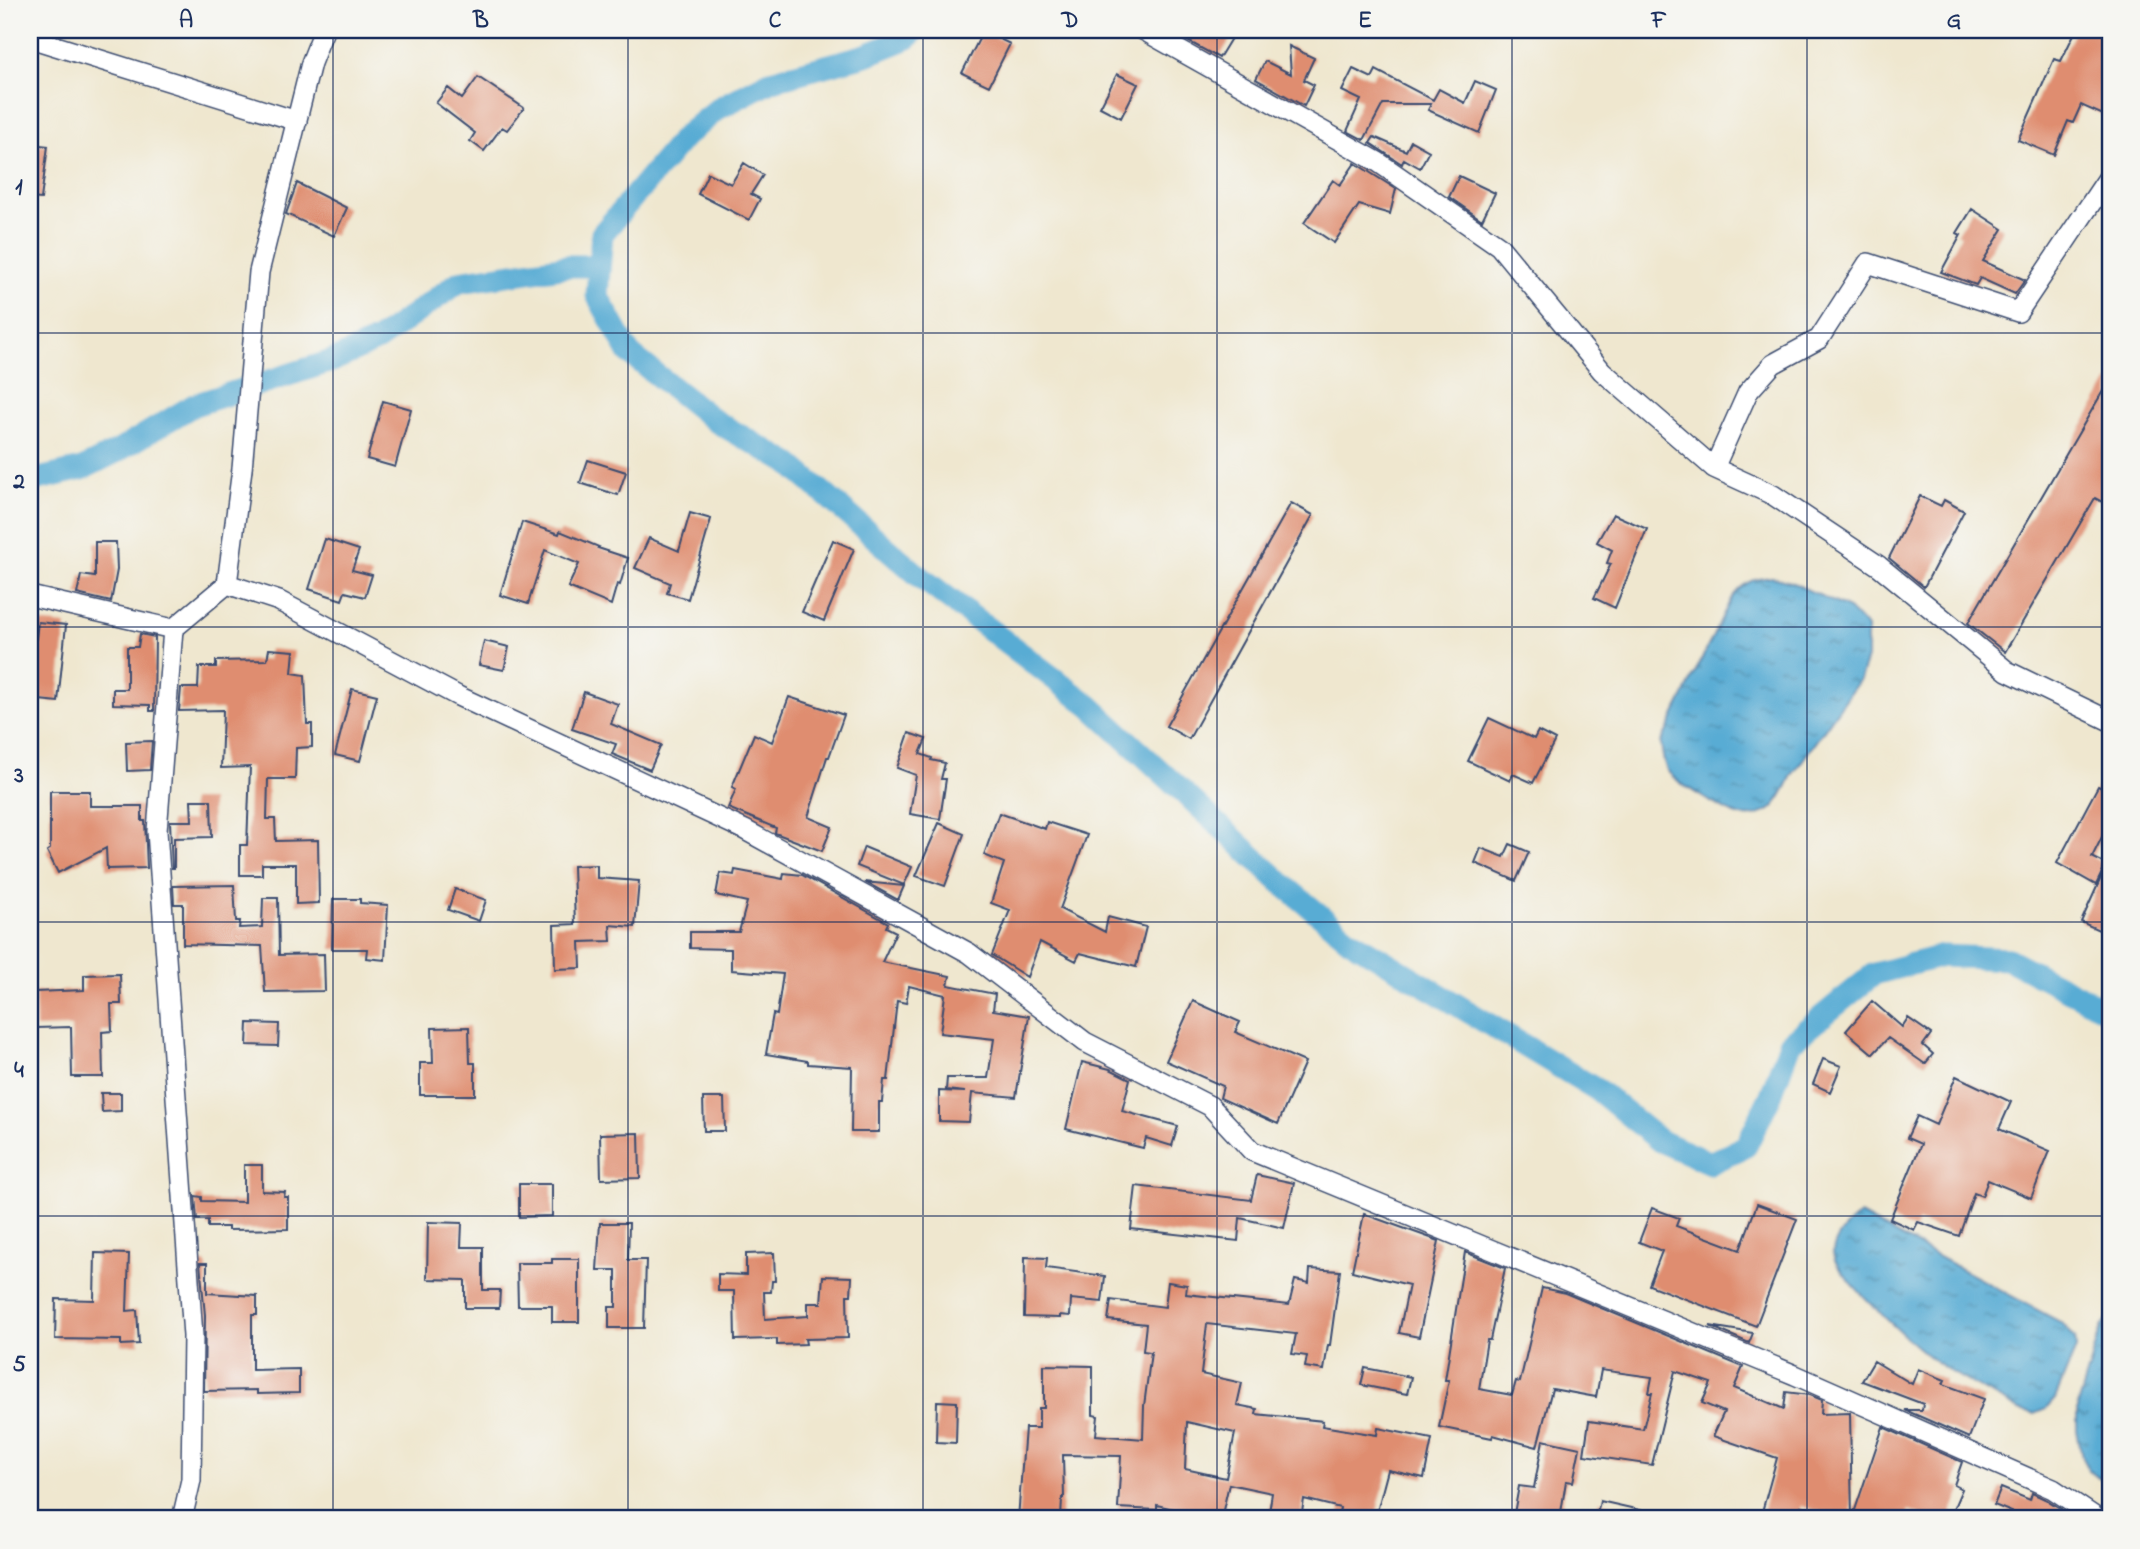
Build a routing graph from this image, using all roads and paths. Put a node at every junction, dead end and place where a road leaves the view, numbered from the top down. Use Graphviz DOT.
graph roads {
  1 [pos="324,30"];
  2 [pos="1143,30"];
  3 [pos="30,38"];
  4 [pos="297,121"];
  5 [pos="2110,175"];
  6 [pos="1714,468"];
  7 [pos="227,584"];
  8 [pos="30,596"];
  9 [pos="173,629"];
  10 [pos="2110,721"];
  11 [pos="182,1519"];
  12 [pos="2098,1519"];
  1 -- 4 [label="street"];
  2 -- 6 [label="street"];
  3 -- 4 [label="street"];
  4 -- 7 [label="street"];
  5 -- 6 [label="street"];
  6 -- 10 [label="street"];
  7 -- 9 [label="street"];
  7 -- 12 [label="street"];
  8 -- 9 [label="street"];
  9 -- 11 [label="street"];
}
